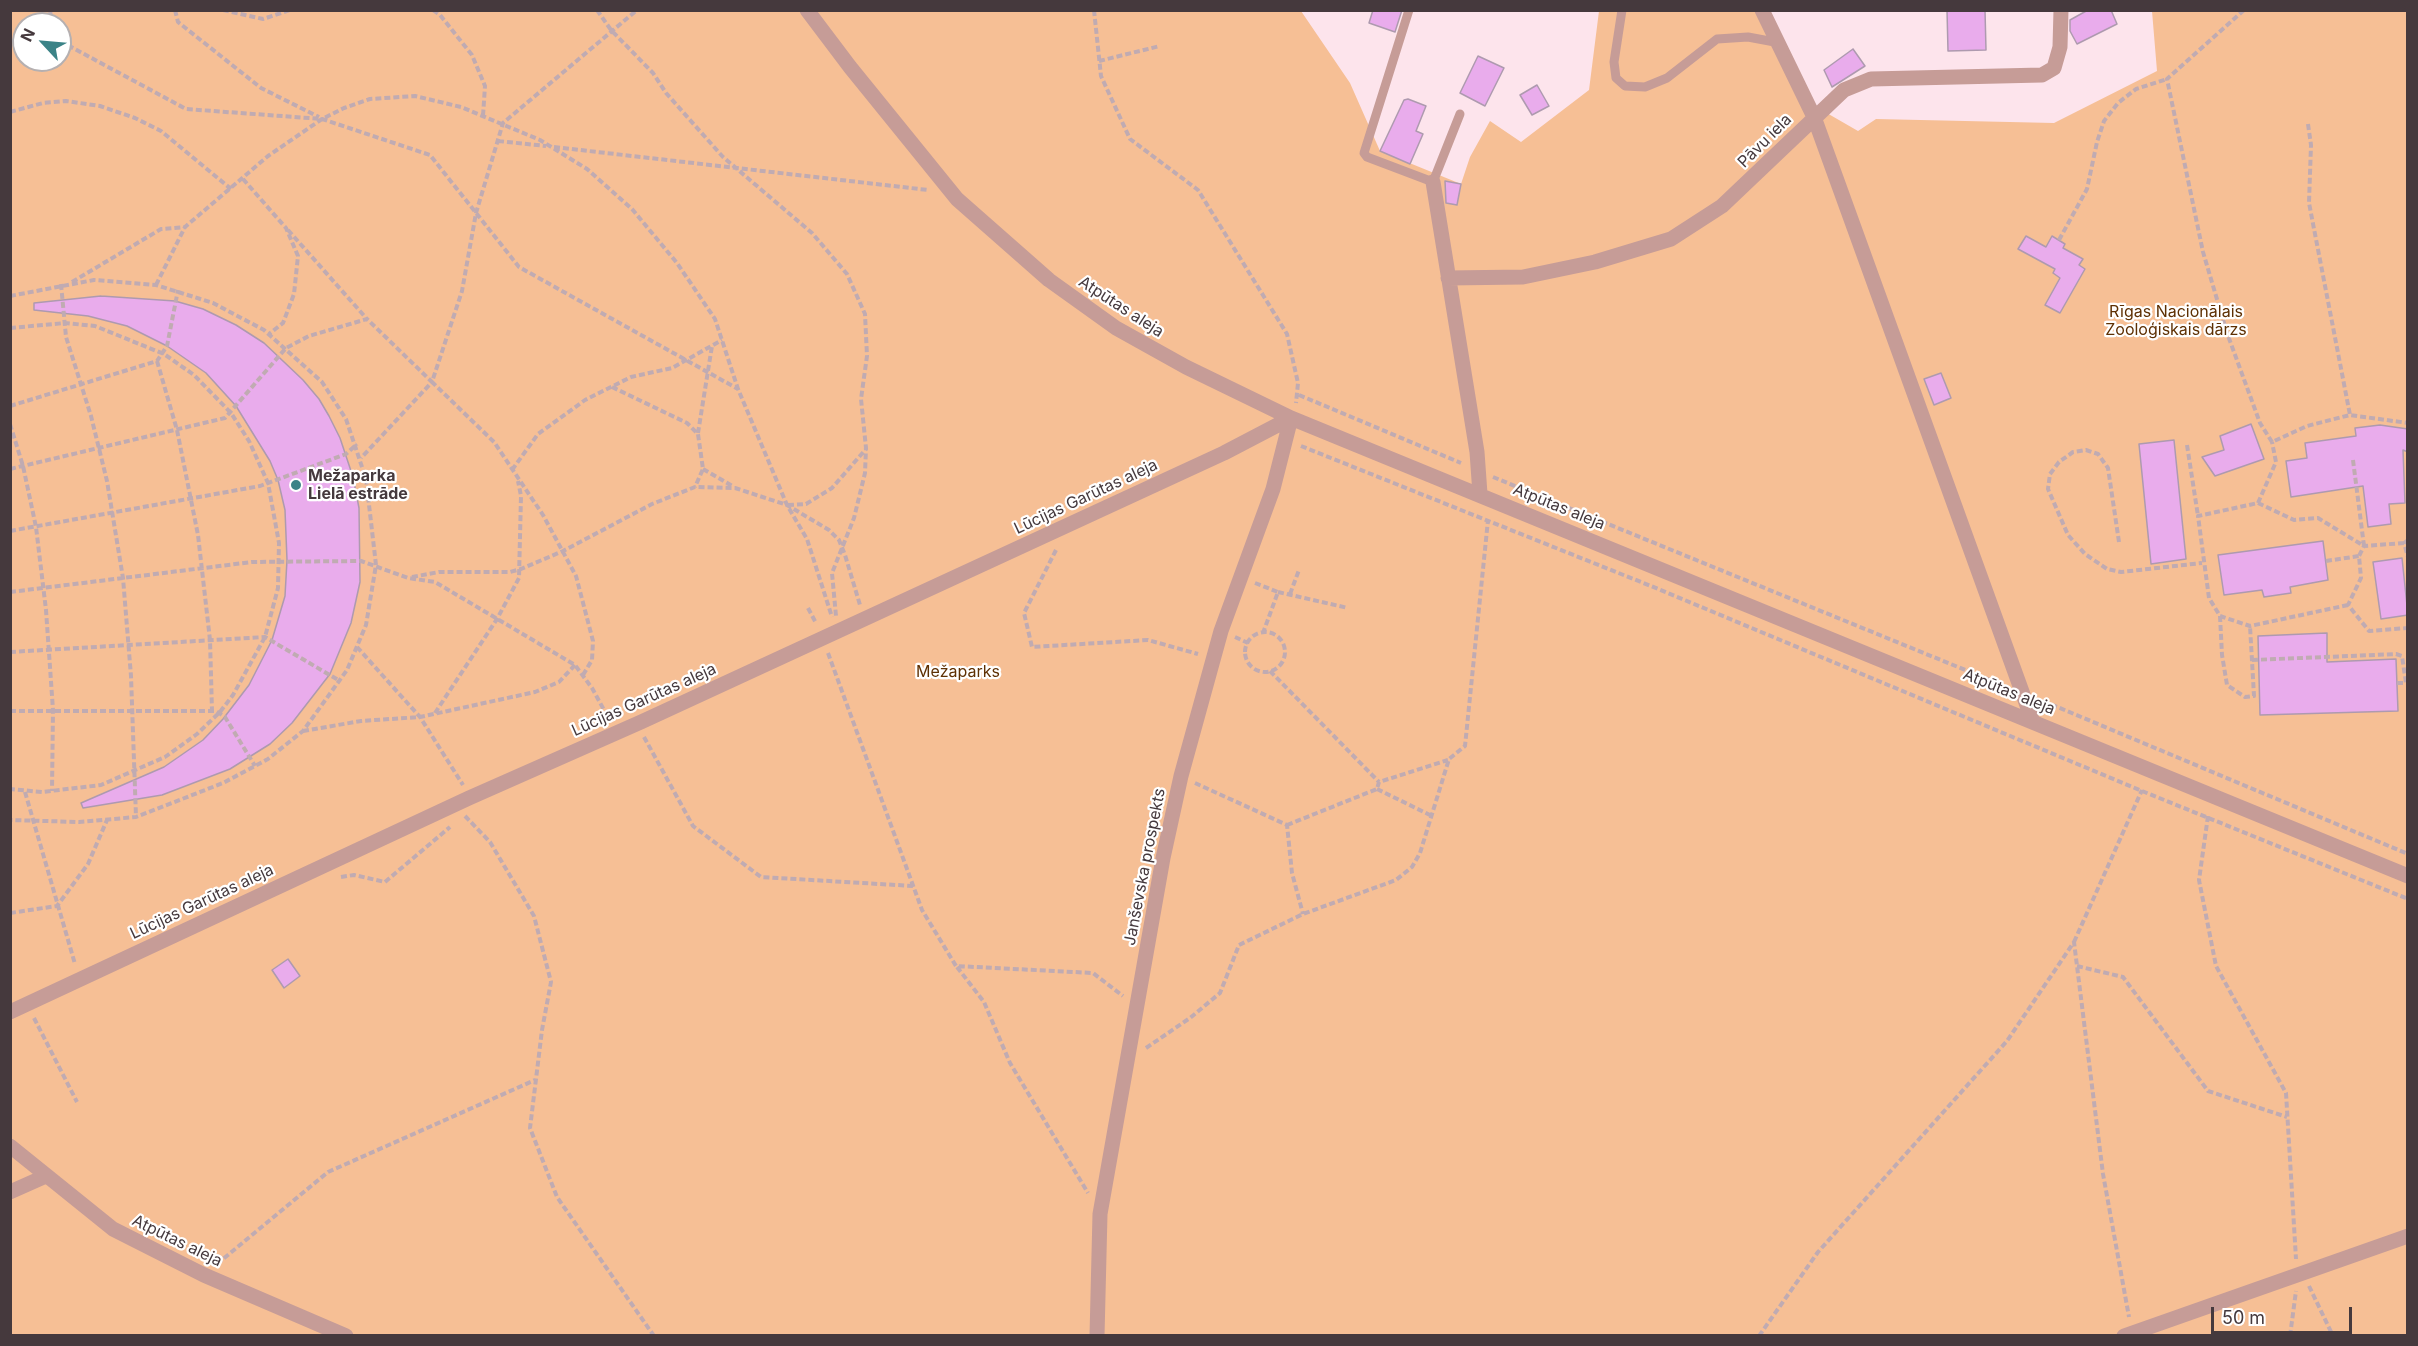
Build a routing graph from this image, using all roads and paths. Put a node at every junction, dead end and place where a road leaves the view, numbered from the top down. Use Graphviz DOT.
graph roads {
  1 [pos="175,10"];
  2 [pos="223,10"];
  3 [pos="290,10"];
  4 [pos="433,10"];
  5 [pos="597,10"];
  6 [pos="637,10"];
  7 [pos="807,10"];
  8 [pos="1095,10"];
  9 [pos="1409,10"];
  10 [pos="1622,10"];
  11 [pos="1762,10"];
  12 [pos="2061,10"];
  13 [pos="2244,10"];
  14 [pos="611,30"];
  15 [pos="1780,43"];
  16 [pos="1160,46"];
  17 [pos="72,48"];
  18 [pos="1099,61"];
  19 [pos="2167,79"];
  20 [pos="10,112"];
  21 [pos="1460,114"];
  22 [pos="483,116"];
  23 [pos="1814,117"];
  24 [pos="322,119"];
  25 [pos="503,123"];
  26 [pos="2308,124"];
  27 [pos="498,141"];
  28 [pos="550,147"];
  29 [pos="734,168"];
  30 [pos="243,179"];
  31 [pos="1433,182"];
  32 [pos="231,189"];
  33 [pos="952,193"];
  34 [pos="476,213"];
  35 [pos="185,227"];
  36 [pos="286,228"];
  37 [pos="2059,240"];
  38 [pos="1448,278"];
  39 [pos="70,283"];
  40 [pos="61,285"];
  41 [pos="156,285"];
  42 [pos="178,290"];
  43 [pos="10,296"];
  44 [pos="367,319"];
  45 [pos="65,323"];
  46 [pos="10,328"];
  47 [pos="269,334"];
  48 [pos="722,340"];
  49 [pos="712,345"];
  50 [pos="286,348"];
  51 [pos="164,354"];
  52 [pos="686,360"];
  53 [pos="157,361"];
  54 [pos="709,373"];
  55 [pos="432,382"];
  56 [pos="82,384"];
  57 [pos="611,387"];
  58 [pos="738,389"];
  59 [pos="1299,394"];
  60 [pos="10,406"];
  61 [pos="231,413"];
  62 [pos="2350,415"];
  63 [pos="1291,418"];
  64 [pos="2408,423"];
  65 [pos="10,424"];
  66 [pos="177,430"];
  67 [pos="698,434"];
  68 [pos="2272,442"];
  69 [pos="357,444"];
  70 [pos="2187,445"];
  71 [pos="866,448"];
  72 [pos="98,449"];
  73 [pos="361,458"];
  74 [pos="2353,460"];
  75 [pos="23,466"];
  76 [pos="10,469"];
  77 [pos="703,469"];
  78 [pos="512,470"];
  79 [pos="1478,470"];
  80 [pos="517,477"];
  81 [pos="268,483"];
  82 [pos="695,486"];
  83 [pos="735,488"];
  84 [pos="1485,496"];
  85 [pos="191,499"];
  86 [pos="2258,503"];
  87 [pos="787,505"];
  88 [pos="112,513"];
  89 [pos="2198,516"];
  90 [pos="36,527"];
  91 [pos="1058,530"];
  92 [pos="10,531"];
  93 [pos="2120,542"];
  94 [pos="2406,542"];
  95 [pos="2364,546"];
  96 [pos="842,548"];
  97 [pos="562,551"];
  98 [pos="2359,556"];
  99 [pos="2408,557"];
  100 [pos="278,560"];
  101 [pos="2326,561"];
  102 [pos="2202,563"];
  103 [pos="376,565"];
  104 [pos="203,568"];
  105 [pos="521,569"];
  106 [pos="1299,570"];
  107 [pos="1240,577"];
  108 [pos="408,578"];
  109 [pos="123,579"];
  110 [pos="44,588"];
  111 [pos="10,592"];
  112 [pos="1278,592"];
  113 [pos="1290,594"];
  114 [pos="2348,605"];
  115 [pos="1348,608"];
  116 [pos="2220,616"];
  117 [pos="866,618"];
  118 [pos="496,619"];
  119 [pos="2250,626"];
  120 [pos="2408,628"];
  121 [pos="837,632"];
  122 [pos="1263,633"];
  123 [pos="265,637"];
  124 [pos="822,639"];
  125 [pos="210,640"];
  126 [pos="129,644"];
  127 [pos="358,647"];
  128 [pos="51,648"];
  129 [pos="10,652"];
  130 [pos="1213,659"];
  131 [pos="2252,660"];
  132 [pos="575,665"];
  133 [pos="1270,671"];
  134 [pos="583,675"];
  135 [pos="340,681"];
  136 [pos="2397,683"];
  137 [pos="2407,683"];
  138 [pos="2023,693"];
  139 [pos="53,710"];
  140 [pos="132,710"];
  141 [pos="10,711"];
  142 [pos="212,711"];
  143 [pos="220,712"];
  144 [pos="435,713"];
  145 [pos="420,717"];
  146 [pos="2033,722"];
  147 [pos="303,731"];
  148 [pos="616,733"];
  149 [pos="642,734"];
  150 [pos="1449,759"];
  151 [pos="255,766"];
  152 [pos="2151,771"];
  153 [pos="134,772"];
  154 [pos="1181,776"];
  155 [pos="1379,782"];
  156 [pos="10,789"];
  157 [pos="1377,789"];
  158 [pos="52,791"];
  159 [pos="25,792"];
  160 [pos="2211,795"];
  161 [pos="468,798"];
  162 [pos="1432,816"];
  163 [pos="136,817"];
  164 [pos="10,820"];
  165 [pos="107,820"];
  166 [pos="34,822"];
  167 [pos="1287,825"];
  168 [pos="2408,854"];
  169 [pos="314,870"];
  170 [pos="2408,876"];
  171 [pos="913,886"];
  172 [pos="57,906"];
  173 [pos="10,913"];
  174 [pos="1303,914"];
  175 [pos="2074,942"];
  176 [pos="956,966"];
  177 [pos="2077,966"];
  178 [pos="82,978"];
  179 [pos="27,1004"];
  180 [pos="1136,1006"];
  181 [pos="10,1012"];
  182 [pos="1125,1062"];
  183 [pos="535,1080"];
  184 [pos="77,1102"];
  185 [pos="2287,1117"];
  186 [pos="10,1146"];
  187 [pos="46,1176"];
  188 [pos="10,1191"];
  189 [pos="1100,1214"];
  190 [pos="2408,1236"];
  191 [pos="2300,1273"];
  192 [pos="204,1275"];
  193 [pos="346,1335"];
  194 [pos="654,1335"];
  195 [pos="1097,1335"];
  196 [pos="1759,1335"];
  197 [pos="2129,1335"];
  198 [pos="2290,1335"];
  199 [pos="2333,1335"];
  1 -- 24 [label="path"];
  2 -- 3 [label="path"];
  4 -- 22 [label="path"];
  5 -- 14 [label="path"];
  6 -- 14 [label="path"];
  7 -- 33 [label="street, Atpūtas aleja"];
  8 -- 18 [label="path"];
  9 -- 31 [label="lane"];
  10 -- 15 [label="lane"];
  11 -- 15 [label="street"];
  12 -- 23 [label="street, Pāvu iela"];
  13 -- 19 [label="path"];
  14 -- 25 [label="path"];
  14 -- 29 [label="path"];
  15 -- 23 [label="street"];
  16 -- 18 [label="path"];
  17 -- 24 [label="path"];
  18 -- 59 [label="path"];
  19 -- 37 [label="path"];
  19 -- 68 [label="path"];
  20 -- 32 [label="path"];
  21 -- 31 [label="lane"];
  22 -- 24 [label="path"];
  22 -- 25 [label="path"];
  23 -- 38 [label="street, Pāvu iela"];
  23 -- 138 [label="street"];
  24 -- 30 [label="path"];
  24 -- 34 [label="path"];
  25 -- 27 [label="path"];
  25 -- 28 [label="path"];
  26 -- 62 [label="path"];
  27 -- 28 [label="path"];
  27 -- 34 [label="path"];
  28 -- 29 [label="path"];
  28 -- 48 [label="path"];
  29 -- 33 [label="path"];
  29 -- 71 [label="path"];
  30 -- 32 [label="path"];
  30 -- 36 [label="path"];
  31 -- 38 [label="street"];
  32 -- 35 [label="path"];
  33 -- 63 [label="street, Atpūtas aleja"];
  34 -- 52 [label="path"];
  34 -- 55 [label="path"];
  35 -- 39 [label="path"];
  35 -- 41 [label="path"];
  36 -- 44 [label="path"];
  36 -- 47 [label="path"];
  38 -- 79 [label="street"];
  39 -- 40 [label="path"];
  39 -- 41 [label="path"];
  40 -- 43 [label="path"];
  40 -- 45 [label="path"];
  41 -- 42 [label="path"];
  42 -- 47 [label="path"];
  42 -- 51 [label="path"];
  44 -- 50 [label="path"];
  44 -- 55 [label="path"];
  45 -- 46 [label="path"];
  45 -- 51 [label="path"];
  45 -- 56 [label="path"];
  47 -- 50 [label="path"];
  48 -- 49 [label="path"];
  48 -- 58 [label="path"];
  49 -- 52 [label="path"];
  49 -- 54 [label="path"];
  50 -- 61 [label="path"];
  50 -- 69 [label="path"];
  51 -- 53 [label="path"];
  51 -- 61 [label="path"];
  52 -- 54 [label="path"];
  52 -- 57 [label="path"];
  53 -- 56 [label="path"];
  53 -- 66 [label="path"];
  54 -- 58 [label="path"];
  54 -- 67 [label="path"];
  55 -- 73 [label="path"];
  55 -- 78 [label="path"];
  56 -- 60 [label="path"];
  56 -- 72 [label="path"];
  57 -- 67 [label="path"];
  57 -- 78 [label="path"];
  58 -- 87 [label="path"];
  59 -- 63 [label="path"];
  59 -- 79 [label="path"];
  61 -- 66 [label="path"];
  61 -- 81 [label="path"];
  62 -- 64 [label="path"];
  62 -- 68 [label="path"];
  63 -- 84 [label="street, Atpūtas aleja"];
  63 -- 91 [label="street, Lūcijas Garūtas aleja"];
  63 -- 107 [label="street, Janševska prospekts"];
  65 -- 75 [label="path"];
  66 -- 72 [label="path"];
  66 -- 85 [label="path"];
  67 -- 77 [label="path"];
  68 -- 86 [label="path"];
  69 -- 73 [label="path"];
  69 -- 81 [label="path"];
  70 -- 89 [label="path"];
  71 -- 87 [label="path"];
  71 -- 96 [label="path"];
  72 -- 75 [label="path"];
  72 -- 88 [label="path"];
  73 -- 103 [label="path"];
  74 -- 95 [label="path"];
  75 -- 76 [label="path"];
  75 -- 90 [label="path"];
  77 -- 82 [label="path"];
  77 -- 83 [label="path"];
  78 -- 80 [label="path"];
  79 -- 84 [label="street"];
  79 -- 138 [label="path"];
  80 -- 97 [label="path"];
  80 -- 105 [label="path"];
  81 -- 85 [label="path"];
  81 -- 100 [label="path"];
  82 -- 83 [label="path"];
  82 -- 97 [label="path"];
  83 -- 87 [label="path"];
  84 -- 146 [label="street, Atpūtas aleja"];
  84 -- 150 [label="path"];
  85 -- 88 [label="path"];
  85 -- 104 [label="path"];
  86 -- 89 [label="path"];
  86 -- 95 [label="path"];
  87 -- 96 [label="path"];
  87 -- 121 [label="path"];
  88 -- 90 [label="path"];
  88 -- 109 [label="path"];
  89 -- 102 [label="path"];
  90 -- 92 [label="path"];
  90 -- 110 [label="path"];
  91 -- 117 [label="street, Lūcijas Garūtas aleja"];
  91 -- 130 [label="path"];
  93 -- 102 [label="path"];
  94 -- 95 [label="path"];
  94 -- 99 [label="path"];
  95 -- 98 [label="path"];
  96 -- 117 [label="path"];
  96 -- 121 [label="path"];
  97 -- 105 [label="path"];
  97 -- 134 [label="path"];
  98 -- 101 [label="path"];
  98 -- 114 [label="path"];
  100 -- 103 [label="path"];
  100 -- 104 [label="path"];
  100 -- 123 [label="path"];
  102 -- 116 [label="path"];
  103 -- 108 [label="path"];
  103 -- 127 [label="path"];
  104 -- 109 [label="path"];
  104 -- 125 [label="path"];
  105 -- 108 [label="path"];
  105 -- 118 [label="path"];
  106 -- 113 [label="path"];
  107 -- 112 [label="path"];
  107 -- 130 [label="street, Janševska prospekts"];
  108 -- 118 [label="path"];
  109 -- 110 [label="path"];
  109 -- 126 [label="path"];
  110 -- 111 [label="path"];
  110 -- 128 [label="path"];
  112 -- 113 [label="path"];
  112 -- 122 [label="path"];
  113 -- 115 [label="path"];
  114 -- 119 [label="path"];
  114 -- 120 [label="path"];
  116 -- 119 [label="path"];
  116 -- 131 [label="path"];
  117 -- 121 [label="street, Lūcijas Garūtas aleja"];
  118 -- 132 [label="path"];
  118 -- 144 [label="path"];
  119 -- 131 [label="path"];
  121 -- 124 [label="street, Lūcijas Garūtas aleja"];
  122 -- 133 [label="path"];
  122 -- 133 [label="path"];
  123 -- 125 [label="path"];
  123 -- 135 [label="path"];
  123 -- 143 [label="path"];
  124 -- 148 [label="street, Lūcijas Garūtas aleja"];
  124 -- 171 [label="path"];
  125 -- 126 [label="path"];
  125 -- 142 [label="path"];
  126 -- 128 [label="path"];
  126 -- 140 [label="path"];
  127 -- 135 [label="path"];
  127 -- 145 [label="path"];
  128 -- 129 [label="path"];
  128 -- 139 [label="path"];
  130 -- 154 [label="street, Janševska prospekts"];
  131 -- 137 [label="path"];
  132 -- 134 [label="path"];
  132 -- 144 [label="path"];
  133 -- 155 [label="path"];
  134 -- 148 [label="path"];
  135 -- 147 [label="path"];
  136 -- 137 [label="path"];
  138 -- 146 [label="street"];
  138 -- 168 [label="path"];
  139 -- 140 [label="path"];
  139 -- 141 [label="path"];
  139 -- 158 [label="path"];
  140 -- 142 [label="path"];
  140 -- 153 [label="path"];
  142 -- 143 [label="path"];
  143 -- 151 [label="path"];
  143 -- 153 [label="path"];
  144 -- 145 [label="path"];
  145 -- 147 [label="path"];
  145 -- 161 [label="path"];
  146 -- 152 [label="street, Atpūtas aleja"];
  147 -- 151 [label="path"];
  148 -- 161 [label="street, Lūcijas Garūtas aleja"];
  149 -- 171 [label="path"];
  150 -- 155 [label="path"];
  150 -- 162 [label="path"];
  151 -- 163 [label="path"];
  152 -- 160 [label="street, Atpūtas aleja"];
  152 -- 175 [label="path"];
  153 -- 158 [label="path"];
  153 -- 163 [label="path"];
  154 -- 167 [label="path"];
  154 -- 180 [label="street, Janševska prospekts"];
  155 -- 157 [label="path"];
  156 -- 159 [label="path"];
  157 -- 162 [label="path"];
  157 -- 167 [label="path"];
  158 -- 159 [label="path"];
  159 -- 166 [label="path"];
  160 -- 170 [label="street, Atpūtas aleja"];
  160 -- 185 [label="path"];
  161 -- 169 [label="street, Lūcijas Garūtas aleja"];
  162 -- 174 [label="path"];
  163 -- 165 [label="path"];
  164 -- 166 [label="path"];
  165 -- 166 [label="path"];
  165 -- 172 [label="path"];
  166 -- 172 [label="path"];
  167 -- 174 [label="path"];
  169 -- 178 [label="street, Lūcijas Garūtas aleja"];
  169 -- 183 [label="path"];
  171 -- 176 [label="path"];
  172 -- 173 [label="path"];
  172 -- 178 [label="path"];
  174 -- 182 [label="path"];
  175 -- 177 [label="path"];
  175 -- 196 [label="path"];
  176 -- 180 [label="path"];
  176 -- 189 [label="path"];
  177 -- 185 [label="path"];
  177 -- 197 [label="path"];
  178 -- 179 [label="street, Lūcijas Garūtas aleja"];
  179 -- 181 [label="street, Lūcijas Garūtas aleja"];
  179 -- 184 [label="path"];
  180 -- 182 [label="street, Janševska prospekts"];
  182 -- 189 [label="street, Janševska prospekts"];
  183 -- 192 [label="path"];
  183 -- 194 [label="path"];
  185 -- 191 [label="path"];
  186 -- 187 [label="street, Atpūtas aleja"];
  187 -- 188 [label="street"];
  187 -- 192 [label="street, Atpūtas aleja"];
  189 -- 195 [label="street, Janševska prospekts"];
  190 -- 191 [label="street"];
  191 -- 197 [label="street"];
  191 -- 198 [label="path"];
  191 -- 199 [label="path"];
  192 -- 193 [label="street, Atpūtas aleja"];
}
